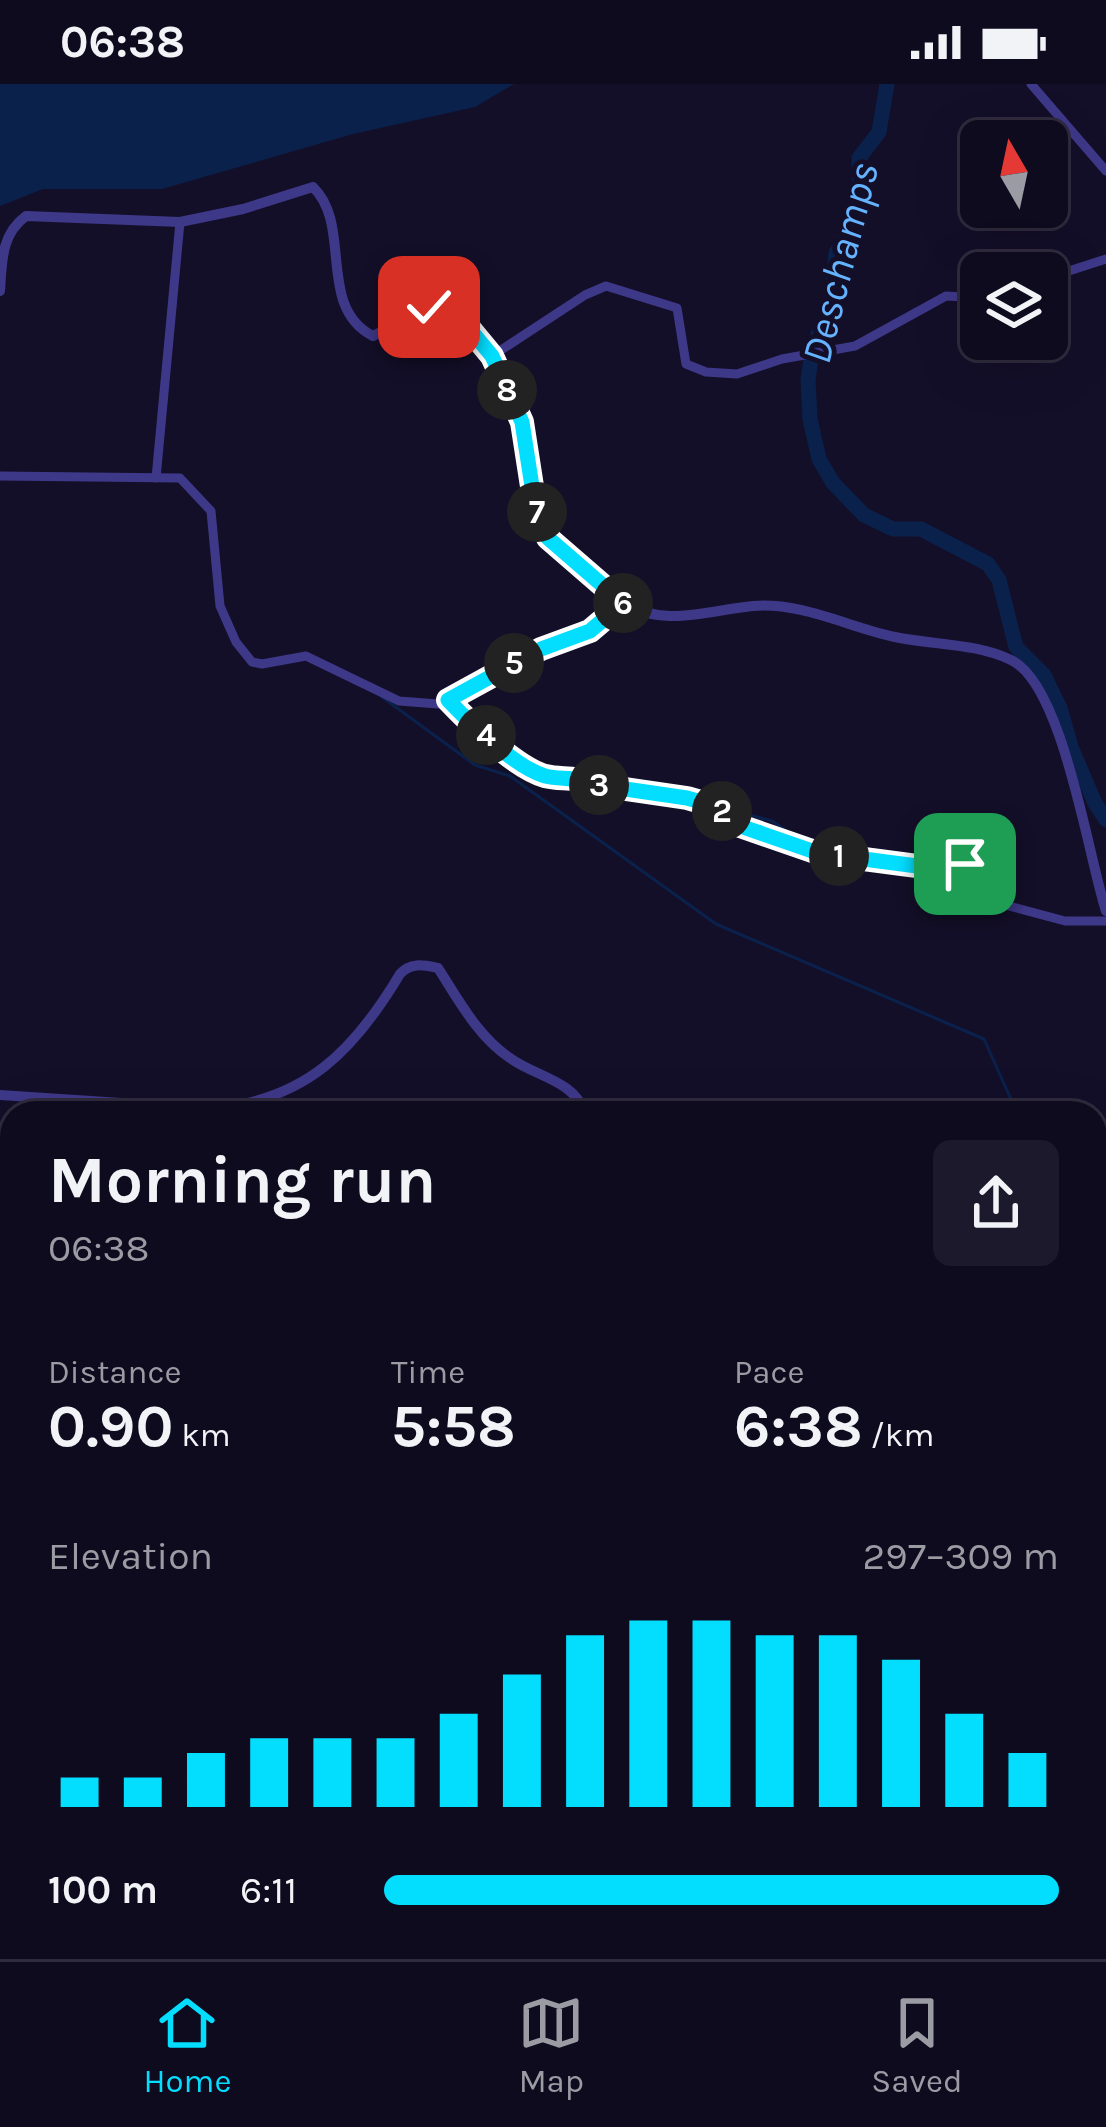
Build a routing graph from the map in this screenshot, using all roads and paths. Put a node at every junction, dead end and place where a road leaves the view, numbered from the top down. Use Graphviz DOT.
graph roads {
  1 [pos="1031,84"];
  2 [pos="1106,170"];
  3 [pos="180,222"];
  4 [pos="1106,259"];
  5 [pos="1068,271"];
  6 [pos="0,291"];
  7 [pos="960,297"];
  8 [pos="492,356"];
  9 [pos="0,476"];
  10 [pos="156,478"];
  11 [pos="623,603"];
  12 [pos="448,700"];
  13 [pos="1106,910"];
  14 [pos="1106,921"];
  15 [pos="0,1095"];
  16 [pos="91,1101"];
  17 [pos="260,1101"];
  18 [pos="581,1101"];
  1 -- 2 [label="street"];
  3 -- 6 [label="street"];
  3 -- 8 [label="street"];
  3 -- 10 [label="street"];
  4 -- 5 [label="street"];
  7 -- 8 [label="street"];
  8 -- 11 [label="street"];
  9 -- 10 [label="street"];
  10 -- 12 [label="street"];
  11 -- 12 [label="street"];
  11 -- 13 [label="street"];
  12 -- 14 [label="street"];
  15 -- 16 [label="street"];
  17 -- 18 [label="street"];
}
